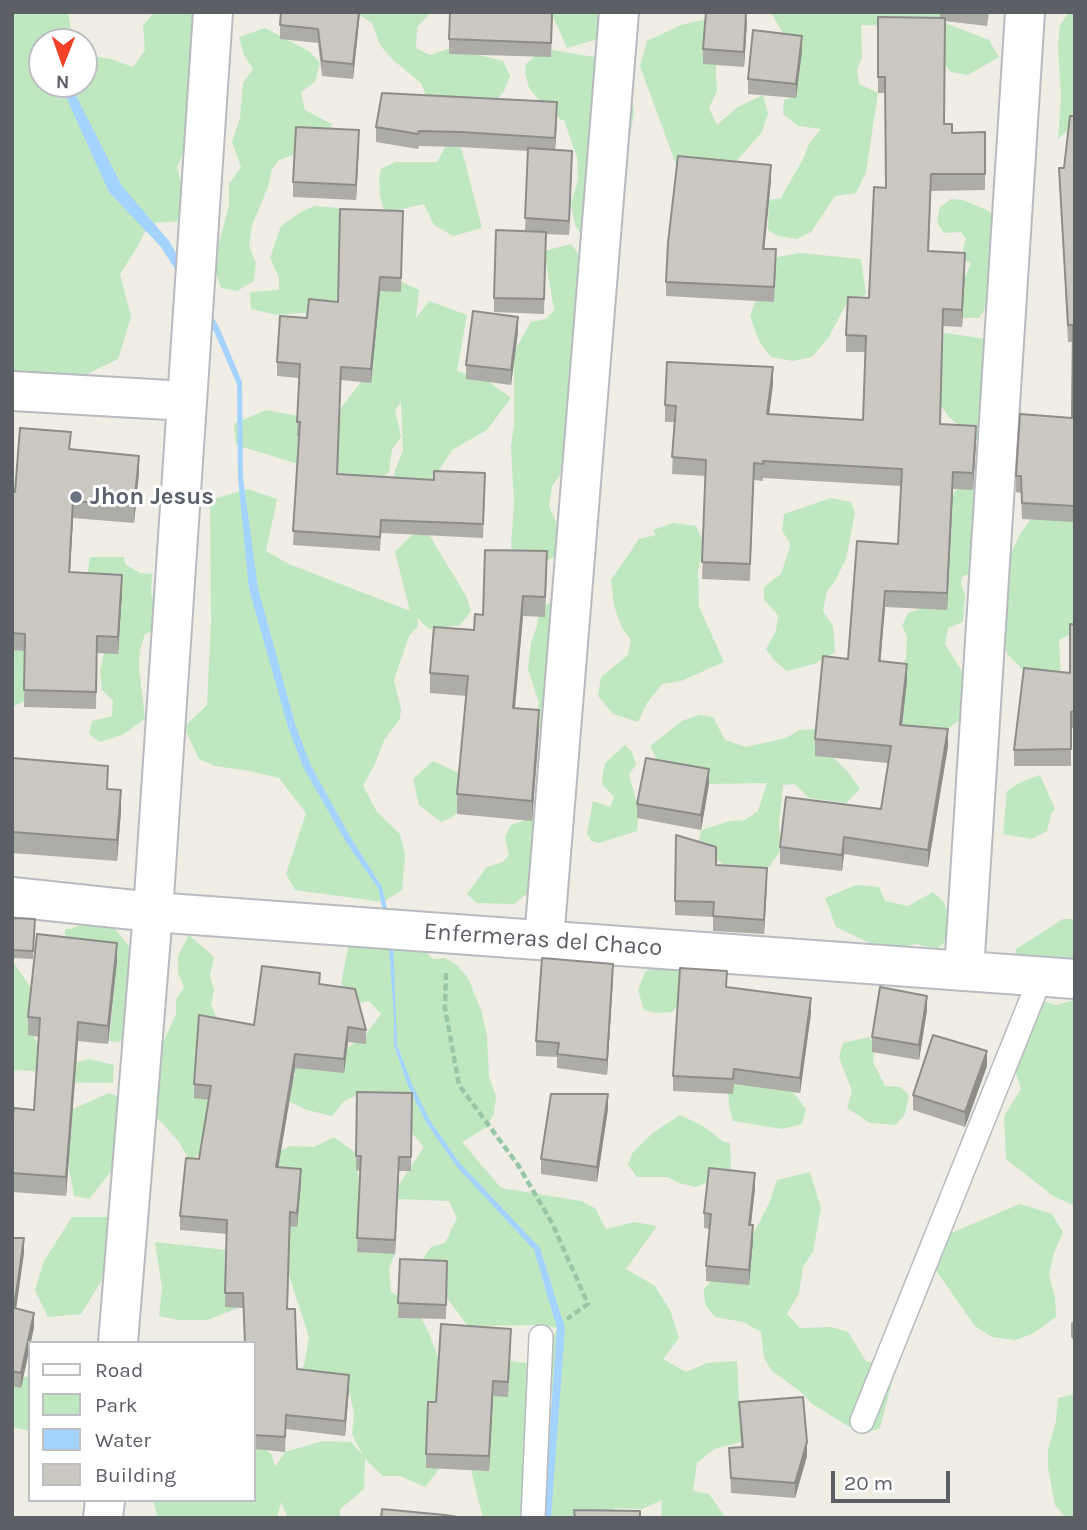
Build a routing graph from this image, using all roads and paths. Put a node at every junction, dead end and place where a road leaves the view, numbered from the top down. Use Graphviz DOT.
graph roads {
  1 [pos="213,12"];
  2 [pos="619,12"];
  3 [pos="1025,12"];
  4 [pos="12,391"];
  5 [pos="187,401"];
  6 [pos="12,897"];
  7 [pos="153,912"];
  8 [pos="447,933"];
  9 [pos="544,940"];
  10 [pos="964,971"];
  11 [pos="1058,977"];
  12 [pos="588,1304"];
  13 [pos="541,1337"];
  14 [pos="118,1341"];
  15 [pos="862,1421"];
  16 [pos="533,1518"];
  1 -- 5 [label="street"];
  2 -- 9 [label="street"];
  3 -- 10 [label="street"];
  4 -- 5 [label="street"];
  5 -- 7 [label="street"];
  6 -- 7 [label="street, Enfermeras del Chaco"];
  7 -- 8 [label="street, Enfermeras del Chaco"];
  7 -- 14 [label="street"];
  8 -- 9 [label="street, Enfermeras del Chaco"];
  8 -- 12 [label="path"];
  9 -- 10 [label="street, Enfermeras del Chaco"];
  10 -- 11 [label="street, Enfermeras del Chaco"];
  11 -- 15 [label="lane"];
  13 -- 16 [label="lane"];
}
